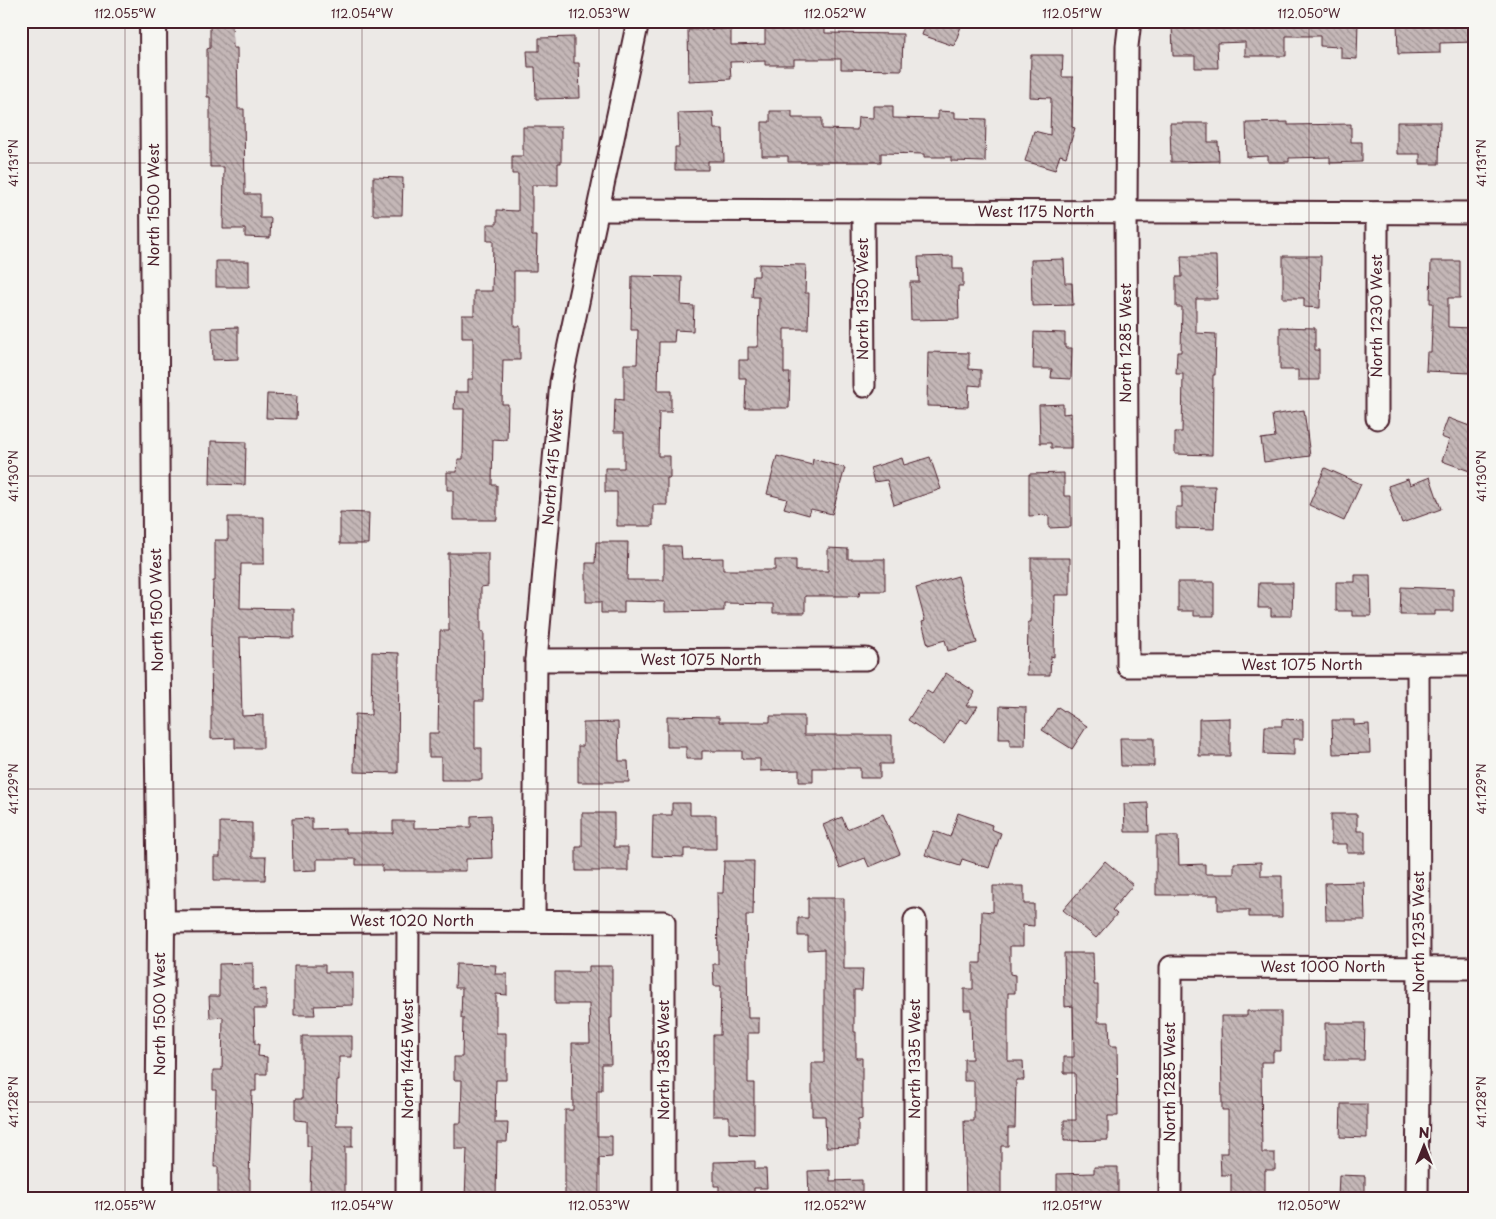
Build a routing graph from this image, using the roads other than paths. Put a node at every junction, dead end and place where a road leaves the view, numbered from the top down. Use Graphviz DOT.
graph roads {
  1 [pos="153,21"];
  2 [pos="638,21"];
  3 [pos="1130,21"];
  4 [pos="598,210"];
  5 [pos="863,211"];
  6 [pos="1126,212"];
  7 [pos="1377,213"];
  8 [pos="1475,213"];
  9 [pos="864,386"];
  10 [pos="1377,418"];
  11 [pos="866,659"];
  12 [pos="536,660"];
  13 [pos="1418,665"];
  14 [pos="1475,665"];
  15 [pos="1128,666"];
  16 [pos="915,920"];
  17 [pos="408,921"];
  18 [pos="534,921"];
  19 [pos="161,922"];
  20 [pos="664,922"];
  21 [pos="1171,967"];
  22 [pos="1419,968"];
  23 [pos="1475,968"];
  24 [pos="159,1198"];
  25 [pos="407,1198"];
  26 [pos="664,1198"];
  27 [pos="915,1198"];
  28 [pos="1170,1198"];
  29 [pos="1417,1198"];
  1 -- 19 [label="street, North 1500 West"];
  2 -- 4 [label="street, North 1415 West"];
  3 -- 6 [label="street, North 1285 West"];
  4 -- 5 [label="street, West 1175 North"];
  4 -- 12 [label="street, North 1415 West"];
  5 -- 6 [label="street, West 1175 North"];
  5 -- 9 [label="street, North 1350 West"];
  6 -- 7 [label="street, West 1175 North"];
  6 -- 15 [label="street, North 1285 West"];
  7 -- 8 [label="street, West 1175 North"];
  7 -- 10 [label="street, North 1230 West"];
  11 -- 12 [label="street, West 1075 North"];
  12 -- 18 [label="street, North 1415 West"];
  13 -- 14 [label="street, West 1075 North"];
  13 -- 15 [label="street, West 1075 North"];
  13 -- 22 [label="street, North 1235 West"];
  16 -- 27 [label="street, North 1335 West"];
  17 -- 18 [label="street, West 1020 North"];
  17 -- 19 [label="street, West 1020 North"];
  17 -- 25 [label="street, North 1445 West"];
  18 -- 20 [label="street, West 1020 North"];
  19 -- 24 [label="street, North 1500 West"];
  20 -- 26 [label="street, North 1385 West"];
  21 -- 22 [label="street, West 1000 North"];
  21 -- 28 [label="street, North 1285 West"];
  22 -- 23 [label="street, West 1000 North"];
  22 -- 29 [label="street, North 1235 West"];
}
